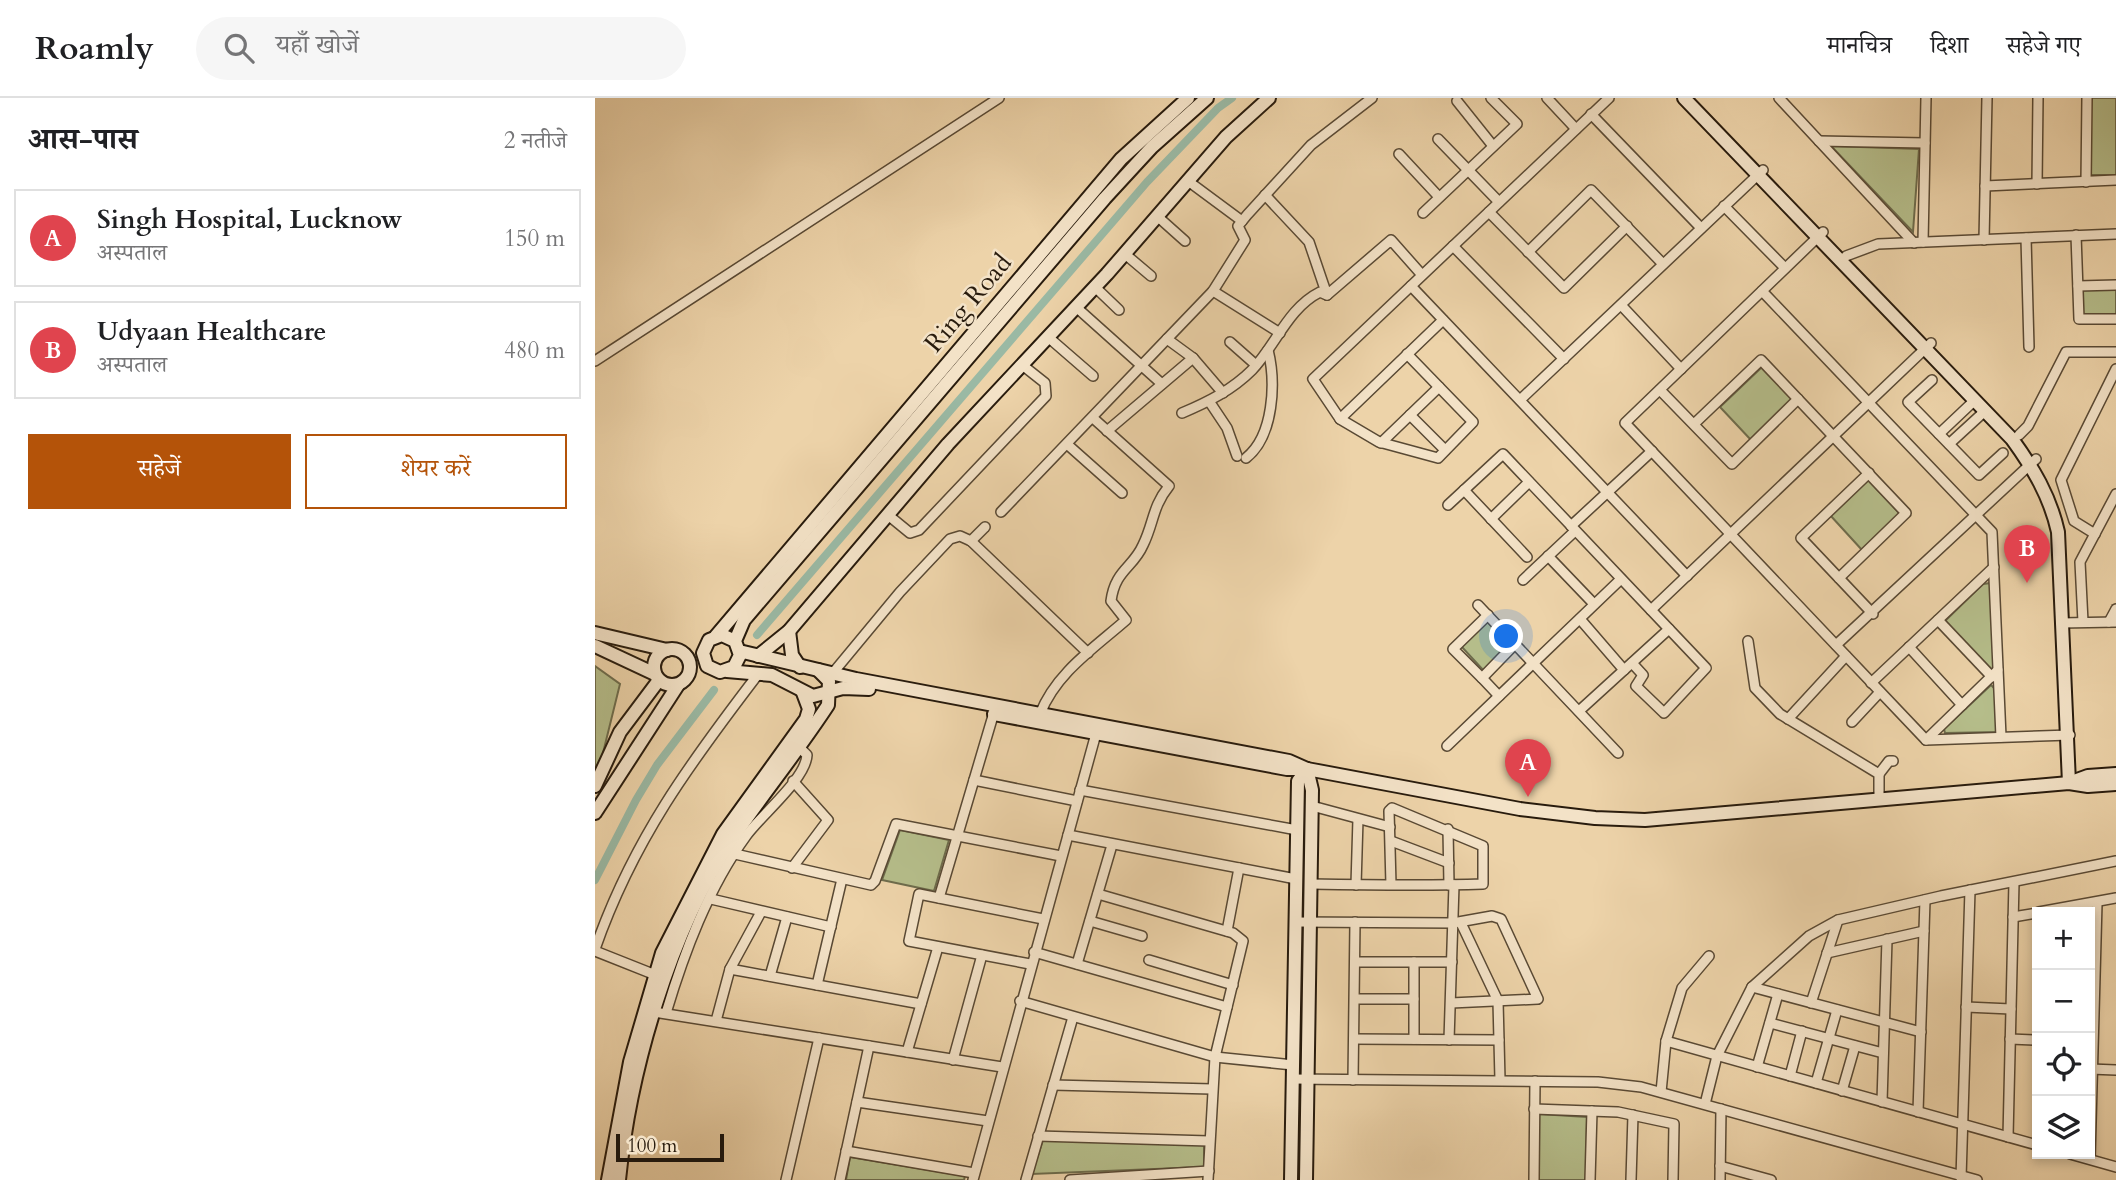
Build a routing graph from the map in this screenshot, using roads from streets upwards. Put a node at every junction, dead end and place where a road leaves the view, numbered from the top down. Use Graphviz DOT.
graph roads {
  1 [pos="999,98"];
  2 [pos="1188,98"];
  3 [pos="1207,98"];
  4 [pos="1269,98"];
  5 [pos="1372,98"];
  6 [pos="1491,98"];
  7 [pos="1547,98"];
  8 [pos="1608,98"];
  9 [pos="1684,98"];
  10 [pos="1695,98"];
  11 [pos="1779,98"];
  12 [pos="1926,98"];
  13 [pos="1987,98"];
  14 [pos="2038,98"];
  15 [pos="2087,98"];
  16 [pos="1457,102"];
  17 [pos="1591,114"];
  18 [pos="1576,129"];
  19 [pos="1439,139"];
  20 [pos="1819,141"];
  21 [pos="1925,143"];
  22 [pos="1493,146"];
  23 [pos="1399,154"];
  24 [pos="1468,170"];
  25 [pos="1760,173"];
  26 [pos="2116,180"];
  27 [pos="1188,181"];
  28 [pos="2086,181"];
  29 [pos="2037,184"];
  30 [pos="1985,186"];
  31 [pos="1265,195"];
  32 [pos="1439,197"];
  33 [pos="1499,202"];
  34 [pos="1724,206"];
  35 [pos="1489,212"];
  36 [pos="1423,213"];
  37 [pos="1157,216"];
  38 [pos="1242,221"];
  39 [pos="1627,226"];
  40 [pos="1701,229"];
  41 [pos="1820,234"];
  42 [pos="2116,234"];
  43 [pos="2076,235"];
  44 [pos="2026,238"];
  45 [pos="1185,240"];
  46 [pos="1984,240"];
  47 [pos="1919,243"];
  48 [pos="1453,246"];
  49 [pos="1528,251"];
  50 [pos="1125,254"];
  51 [pos="1846,256"];
  52 [pos="1663,264"];
  53 [pos="1785,268"];
  54 [pos="1423,275"];
  55 [pos="1151,276"];
  56 [pos="2116,285"];
  57 [pos="1411,286"];
  58 [pos="2078,286"];
  59 [pos="1095,287"];
  60 [pos="1213,291"];
  61 [pos="1762,291"];
  62 [pos="1327,295"];
  63 [pos="1621,304"];
  64 [pos="1076,307"];
  65 [pos="1119,310"];
  66 [pos="2116,319"];
  67 [pos="1443,320"];
  68 [pos="1280,333"];
  69 [pos="1048,337"];
  70 [pos="1167,339"];
  71 [pos="1230,342"];
  72 [pos="1928,346"];
  73 [pos="2029,347"];
  74 [pos="1269,350"];
  75 [pos="2116,352"];
  76 [pos="1407,354"];
  77 [pos="1193,358"];
  78 [pos="1564,359"];
  79 [pos="595,361"];
  80 [pos="1021,364"];
  81 [pos="1256,365"];
  82 [pos="1142,366"];
  83 [pos="1681,369"];
  84 [pos="2116,369"];
  85 [pos="1093,376"];
  86 [pos="1933,380"];
  87 [pos="1162,384"];
  88 [pos="1439,387"];
  89 [pos="1660,390"];
  90 [pos="1223,393"];
  91 [pos="1798,399"];
  92 [pos="1520,400"];
  93 [pos="1975,400"];
  94 [pos="1209,401"];
  95 [pos="1869,402"];
  96 [pos="1985,411"];
  97 [pos="1182,413"];
  98 [pos="1411,415"];
  99 [pos="1093,418"];
  100 [pos="1340,419"];
  101 [pos="1693,424"];
  102 [pos="1107,431"];
  103 [pos="1939,434"];
  104 [pos="2019,435"];
  105 [pos="1833,436"];
  106 [pos="1381,443"];
  107 [pos="1068,444"];
  108 [pos="1949,444"];
  109 [pos="1445,450"];
  110 [pos="1652,451"];
  111 [pos="2003,453"];
  112 [pos="2033,461"];
  113 [pos="1869,473"];
  114 [pos="1529,482"];
  115 [pos="1464,490"];
  116 [pos="1122,492"];
  117 [pos="1608,492"];
  118 [pos="2116,494"];
  119 [pos="1448,505"];
  120 [pos="1001,512"];
  121 [pos="888,515"];
  122 [pos="1977,515"];
  123 [pos="1491,519"];
  124 [pos="985,527"];
  125 [pos="1573,529"];
  126 [pos="1730,534"];
  127 [pos="2095,534"];
  128 [pos="971,541"];
  129 [pos="1548,556"];
  130 [pos="1527,557"];
  131 [pos="1994,567"];
  132 [pos="1687,576"];
  133 [pos="1839,578"];
  134 [pos="1621,579"];
  135 [pos="1523,580"];
  136 [pos="1594,604"];
  137 [pos="1478,605"];
  138 [pos="2116,608"];
  139 [pos="1651,610"];
  140 [pos="1873,614"];
  141 [pos="1488,615"];
  142 [pos="1580,619"];
  143 [pos="1938,620"];
  144 [pos="2083,622"];
  145 [pos="2112,622"];
  146 [pos="2064,623"];
  147 [pos="1669,629"];
  148 [pos="789,631"];
  149 [pos="595,633"];
  150 [pos="712,638"];
  151 [pos="1748,641"];
  152 [pos="1516,643"];
  153 [pos="1836,645"];
  154 [pos="595,646"];
  155 [pos="737,646"];
  156 [pos="1909,647"];
  157 [pos="670,649"];
  158 [pos="1088,653"];
  159 [pos="758,656"];
  160 [pos="1846,656"];
  161 [pos="1534,662"];
  162 [pos="1628,666"];
  163 [pos="800,667"];
  164 [pos="817,670"];
  165 [pos="723,672"];
  166 [pos="759,673"];
  167 [pos="832,674"];
  168 [pos="1995,674"];
  169 [pos="657,677"];
  170 [pos="1482,678"];
  171 [pos="1871,682"];
  172 [pos="681,683"];
  173 [pos="830,692"];
  174 [pos="1880,692"];
  175 [pos="803,693"];
  176 [pos="1499,695"];
  177 [pos="1962,705"];
  178 [pos="995,710"];
  179 [pos="1579,711"];
  180 [pos="1040,714"];
  181 [pos="1789,719"];
  182 [pos="1852,722"];
  183 [pos="1097,729"];
  184 [pos="2069,735"];
  185 [pos="2001,737"];
  186 [pos="1926,740"];
  187 [pos="1447,746"];
  188 [pos="800,748"];
  189 [pos="1618,753"];
  190 [pos="1893,761"];
  191 [pos="1307,769"];
  192 [pos="1878,774"];
  193 [pos="2116,774"];
  194 [pos="974,780"];
  195 [pos="793,782"];
  196 [pos="2069,783"];
  197 [pos="2116,784"];
  198 [pos="595,786"];
  199 [pos="1080,790"];
  200 [pos="1879,798"];
  201 [pos="1077,801"];
  202 [pos="1312,806"];
  203 [pos="595,813"];
  204 [pos="1358,819"];
  205 [pos="1390,827"];
  206 [pos="1448,829"];
  207 [pos="1297,830"];
  208 [pos="958,835"];
  209 [pos="1067,835"];
  210 [pos="1391,841"];
  211 [pos="1112,845"];
  212 [pos="735,854"];
  213 [pos="1061,856"];
  214 [pos="2116,861"];
  215 [pos="1449,863"];
  216 [pos="792,867"];
  217 [pos="1239,868"];
  218 [pos="842,879"];
  219 [pos="1296,879"];
  220 [pos="2014,881"];
  221 [pos="1311,884"];
  222 [pos="1356,885"];
  223 [pos="1391,885"];
  224 [pos="1451,885"];
  225 [pos="1969,890"];
  226 [pos="1098,894"];
  227 [pos="939,898"];
  228 [pos="2116,898"];
  229 [pos="711,899"];
  230 [pos="1925,900"];
  231 [pos="2097,902"];
  232 [pos="2068,907"];
  233 [pos="761,912"];
  234 [pos="2032,913"];
  235 [pos="787,917"];
  236 [pos="2013,917"];
  237 [pos="2095,918"];
  238 [pos="1043,919"];
  239 [pos="1838,920"];
  240 [pos="1090,921"];
  241 [pos="1295,922"];
  242 [pos="1310,922"];
  243 [pos="1355,922"];
  244 [pos="1457,923"];
  245 [pos="831,927"];
  246 [pos="1227,931"];
  247 [pos="1924,931"];
  248 [pos="1142,936"];
  249 [pos="1887,939"];
  250 [pos="938,947"];
  251 [pos="595,950"];
  252 [pos="1034,952"];
  253 [pos="1827,953"];
  254 [pos="982,955"];
  255 [pos="1709,956"];
  256 [pos="1149,960"];
  257 [pos="1355,962"];
  258 [pos="1414,962"];
  259 [pos="1452,962"];
  260 [pos="1030,964"];
  261 [pos="1077,964"];
  262 [pos="730,969"];
  263 [pos="653,974"];
  264 [pos="770,976"];
  265 [pos="817,985"];
  266 [pos="1233,985"];
  267 [pos="1752,987"];
  268 [pos="1778,994"];
  269 [pos="1355,999"];
  270 [pos="1414,999"];
  271 [pos="1020,1001"];
  272 [pos="1498,1001"];
  273 [pos="1451,1003"];
  274 [pos="1811,1003"];
  275 [pos="921,1004"];
  276 [pos="1227,1007"];
  277 [pos="1966,1007"];
  278 [pos="2011,1009"];
  279 [pos="1837,1010"];
  280 [pos="660,1013"];
  281 [pos="1073,1017"];
  282 [pos="716,1021"];
  283 [pos="1770,1023"];
  284 [pos="1884,1023"];
  285 [pos="1802,1031"];
  286 [pos="1921,1032"];
  287 [pos="819,1038"];
  288 [pos="1354,1039"];
  289 [pos="1413,1039"];
  290 [pos="1829,1039"];
  291 [pos="2010,1039"];
  292 [pos="1449,1040"];
  293 [pos="1499,1040"];
  294 [pos="2032,1040"];
  295 [pos="1666,1041"];
  296 [pos="869,1046"];
  297 [pos="1855,1046"];
  298 [pos="907,1052"];
  299 [pos="1883,1053"];
  300 [pos="1717,1056"];
  301 [pos="1215,1057"];
  302 [pos="953,1060"];
  303 [pos="1293,1065"];
  304 [pos="1002,1067"];
  305 [pos="1757,1067"];
  306 [pos="2095,1070"];
  307 [pos="2116,1070"];
  308 [pos="1790,1076"];
  309 [pos="1292,1079"];
  310 [pos="1308,1079"];
  311 [pos="1353,1080"];
  312 [pos="1500,1080"];
  313 [pos="1535,1081"];
  314 [pos="1816,1083"];
  315 [pos="1053,1085"];
  316 [pos="1212,1089"];
  317 [pos="1842,1091"];
  318 [pos="1661,1092"];
  319 [pos="857,1102"];
  320 [pos="1881,1102"];
  321 [pos="1705,1104"];
  322 [pos="1534,1109"];
  323 [pos="1721,1109"];
  324 [pos="1592,1111"];
  325 [pos="1918,1112"];
  326 [pos="1633,1115"];
  327 [pos="988,1121"];
  328 [pos="1963,1124"];
  329 [pos="1038,1136"];
  330 [pos="2008,1137"];
  331 [pos="1209,1141"];
  332 [pos="2032,1144"];
  333 [pos="846,1151"];
  334 [pos="2090,1159"];
  335 [pos="1720,1166"];
  336 [pos="2116,1167"];
  337 [pos="1209,1176"];
  338 [pos="973,1177"];
  339 [pos="1961,1178"];
  340 [pos="608,1180"];
  341 [pos="619,1180"];
  342 [pos="786,1180"];
  343 [pos="840,1180"];
  344 [pos="1026,1180"];
  345 [pos="1070,1180"];
  346 [pos="1291,1180"];
  347 [pos="1306,1180"];
  348 [pos="1534,1180"];
  349 [pos="1590,1180"];
  350 [pos="1631,1180"];
  351 [pos="1673,1180"];
  352 [pos="1720,1180"];
  353 [pos="1772,1180"];
  354 [pos="1977,1180"];
  1 -- 79 [label="street"];
  2 -- 150 [label="street, Ring Road"];
  3 -- 155 [label="street"];
  4 -- 27 [label="street"];
  5 -- 31 [label="street"];
  6 -- 22 [label="street"];
  7 -- 18 [label="street"];
  8 -- 17 [label="street"];
  9 -- 25 [label="street"];
  10 -- 25 [label="street"];
  11 -- 20 [label="street"];
  12 -- 21 [label="street"];
  13 -- 30 [label="street"];
  14 -- 29 [label="street"];
  15 -- 28 [label="street"];
  16 -- 22 [label="street"];
  17 -- 18 [label="street"];
  17 -- 40 [label="street"];
  18 -- 33 [label="street"];
  19 -- 24 [label="street"];
  20 -- 21 [label="street"];
  20 -- 47 [label="street"];
  21 -- 47 [label="street"];
  22 -- 24 [label="street"];
  23 -- 32 [label="street"];
  24 -- 32 [label="street"];
  24 -- 33 [label="street"];
  25 -- 34 [label="street"];
  25 -- 41 [label="street"];
  26 -- 28 [label="street"];
  27 -- 37 [label="street"];
  27 -- 38 [label="street"];
  28 -- 29 [label="street"];
  29 -- 30 [label="street"];
  30 -- 46 [label="street"];
  31 -- 38 [label="street"];
  31 -- 62 [label="street"];
  32 -- 36 [label="street"];
  33 -- 35 [label="street"];
  34 -- 40 [label="street"];
  34 -- 53 [label="street"];
  35 -- 48 [label="street"];
  35 -- 49 [label="street"];
  37 -- 45 [label="street"];
  37 -- 50 [label="street"];
  38 -- 60 [label="street"];
  39 -- 49 [label="street"];
  39 -- 49 [label="street"];
  39 -- 52 [label="street"];
  40 -- 52 [label="street"];
  41 -- 51 [label="street"];
  41 -- 53 [label="street"];
  41 -- 72 [label="street"];
  42 -- 43 [label="street"];
  43 -- 44 [label="street"];
  43 -- 58 [label="street"];
  44 -- 46 [label="street"];
  44 -- 73 [label="street"];
  46 -- 47 [label="street"];
  47 -- 51 [label="street"];
  48 -- 54 [label="street"];
  48 -- 78 [label="street"];
  50 -- 55 [label="street"];
  50 -- 59 [label="street"];
  51 -- 72 [label="street"];
  52 -- 63 [label="street"];
  53 -- 61 [label="street"];
  54 -- 57 [label="street"];
  54 -- 62 [label="street"];
  56 -- 58 [label="street"];
  57 -- 67 [label="street"];
  57 -- 100 [label="street"];
  58 -- 66 [label="street"];
  59 -- 64 [label="street"];
  59 -- 65 [label="street"];
  60 -- 68 [label="street"];
  60 -- 70 [label="street"];
  61 -- 83 [label="street"];
  61 -- 95 [label="street"];
  62 -- 68 [label="street"];
  63 -- 78 [label="street"];
  63 -- 83 [label="street"];
  64 -- 69 [label="street"];
  64 -- 82 [label="street"];
  67 -- 76 [label="street"];
  67 -- 92 [label="street"];
  68 -- 74 [label="street"];
  69 -- 80 [label="street"];
  69 -- 85 [label="street"];
  70 -- 77 [label="street"];
  70 -- 82 [label="street"];
  71 -- 81 [label="street"];
  72 -- 93 [label="street"];
  72 -- 95 [label="street"];
  72 -- 104 [label="street"];
  74 -- 81 [label="street"];
  74 -- 94 [label="street"];
  75 -- 104 [label="street"];
  76 -- 88 [label="street"];
  76 -- 100 [label="street"];
  77 -- 87 [label="street"];
  77 -- 90 [label="street"];
  78 -- 92 [label="street"];
  80 -- 121 [label="street"];
  80 -- 121 [label="street"];
  81 -- 90 [label="street"];
  82 -- 87 [label="street"];
  82 -- 99 [label="street"];
  83 -- 89 [label="street"];
  84 -- 127 [label="street"];
  86 -- 103 [label="street"];
  87 -- 102 [label="street"];
  88 -- 98 [label="street"];
  88 -- 109 [label="street"];
  89 -- 101 [label="street"];
  89 -- 110 [label="street"];
  90 -- 94 [label="street"];
  91 -- 101 [label="street"];
  91 -- 101 [label="street"];
  91 -- 105 [label="street"];
  92 -- 117 [label="street"];
  93 -- 96 [label="street"];
  93 -- 103 [label="street"];
  94 -- 97 [label="street"];
  95 -- 105 [label="street"];
  95 -- 122 [label="street"];
  96 -- 108 [label="street"];
  96 -- 112 [label="street"];
  98 -- 106 [label="street"];
  98 -- 109 [label="street"];
  99 -- 102 [label="street"];
  99 -- 107 [label="street"];
  100 -- 106 [label="street"];
  102 -- 158 [label="street"];
  103 -- 108 [label="street"];
  104 -- 112 [label="street"];
  105 -- 113 [label="street"];
  105 -- 126 [label="street"];
  106 -- 109 [label="street"];
  107 -- 116 [label="street"];
  107 -- 120 [label="street"];
  108 -- 111 [label="street"];
  110 -- 117 [label="street"];
  110 -- 126 [label="street"];
  112 -- 122 [label="street"];
  112 -- 146 [label="street"];
  113 -- 133 [label="street"];
  113 -- 133 [label="street"];
  114 -- 115 [label="street"];
  114 -- 123 [label="street"];
  114 -- 125 [label="street"];
  115 -- 119 [label="street"];
  115 -- 123 [label="street"];
  117 -- 125 [label="street"];
  117 -- 132 [label="street"];
  118 -- 127 [label="street"];
  121 -- 148 [label="street"];
  122 -- 131 [label="street"];
  122 -- 140 [label="street"];
  123 -- 130 [label="street"];
  124 -- 128 [label="street"];
  125 -- 129 [label="street"];
  125 -- 134 [label="street"];
  126 -- 132 [label="street"];
  126 -- 153 [label="street"];
  127 -- 144 [label="street"];
  128 -- 158 [label="street"];
  128 -- 167 [label="street"];
  129 -- 135 [label="street"];
  129 -- 136 [label="street"];
  131 -- 143 [label="street"];
  131 -- 168 [label="street"];
  132 -- 139 [label="street"];
  133 -- 140 [label="street"];
  134 -- 136 [label="street"];
  134 -- 139 [label="street"];
  136 -- 142 [label="street"];
  137 -- 141 [label="street"];
  138 -- 145 [label="street"];
  139 -- 147 [label="street"];
  140 -- 153 [label="street"];
  141 -- 152 [label="street"];
  141 -- 170 [label="street"];
  142 -- 161 [label="street"];
  142 -- 162 [label="street"];
  143 -- 156 [label="street"];
  143 -- 168 [label="street"];
  144 -- 145 [label="street"];
  144 -- 146 [label="street"];
  146 -- 184 [label="street"];
  147 -- 162 [label="street"];
  147 -- 162 [label="street"];
  148 -- 159 [label="street"];
  148 -- 163 [label="street"];
  149 -- 157 [label="street"];
  150 -- 155 [label="street"];
  150 -- 157 [label="street"];
  150 -- 165 [label="street"];
  151 -- 181 [label="street"];
  152 -- 161 [label="street"];
  152 -- 170 [label="street"];
  153 -- 160 [label="street"];
  154 -- 169 [label="street"];
  155 -- 159 [label="street"];
  155 -- 165 [label="street"];
  156 -- 171 [label="street"];
  156 -- 177 [label="street"];
  157 -- 169 [label="street"];
  157 -- 172 [label="street"];
  158 -- 180 [label="street"];
  159 -- 163 [label="street"];
  160 -- 171 [label="street"];
  160 -- 181 [label="street"];
  161 -- 176 [label="street"];
  161 -- 179 [label="street"];
  162 -- 179 [label="street"];
  163 -- 164 [label="street"];
  164 -- 167 [label="street"];
  164 -- 173 [label="street"];
  165 -- 166 [label="street"];
  165 -- 172 [label="street"];
  166 -- 175 [label="street"];
  166 -- 251 [label="street"];
  167 -- 178 [label="street"];
  168 -- 177 [label="street"];
  168 -- 185 [label="street"];
  169 -- 172 [label="street"];
  169 -- 198 [label="street"];
  170 -- 176 [label="street"];
  171 -- 174 [label="street"];
  172 -- 203 [label="street"];
  173 -- 175 [label="street"];
  173 -- 178 [label="street"];
  173 -- 188 [label="street"];
  174 -- 182 [label="street"];
  174 -- 186 [label="street"];
  175 -- 263 [label="street"];
  176 -- 187 [label="street"];
  177 -- 186 [label="street"];
  178 -- 180 [label="street"];
  178 -- 183 [label="street"];
  178 -- 194 [label="street"];
  179 -- 189 [label="street"];
  180 -- 183 [label="street"];
  181 -- 192 [label="street"];
  183 -- 191 [label="street"];
  183 -- 199 [label="street"];
  184 -- 185 [label="street"];
  184 -- 196 [label="street"];
  185 -- 186 [label="street"];
  188 -- 195 [label="street"];
  188 -- 280 [label="street"];
  190 -- 192 [label="street"];
  191 -- 200 [label="street"];
  191 -- 202 [label="street"];
  191 -- 207 [label="street"];
  192 -- 200 [label="street"];
  193 -- 196 [label="street"];
  194 -- 201 [label="street"];
  194 -- 208 [label="street"];
  195 -- 212 [label="street"];
  195 -- 216 [label="street"];
  196 -- 197 [label="street"];
  196 -- 200 [label="street"];
  199 -- 201 [label="street"];
  199 -- 207 [label="street"];
  201 -- 209 [label="street"];
  202 -- 204 [label="street"];
  202 -- 221 [label="street"];
  204 -- 205 [label="street"];
  204 -- 222 [label="street"];
  205 -- 206 [label="street"];
  205 -- 210 [label="street"];
  206 -- 215 [label="street"];
  206 -- 224 [label="street"];
  207 -- 219 [label="street"];
  208 -- 213 [label="street"];
  208 -- 218 [label="street"];
  208 -- 227 [label="street"];
  209 -- 211 [label="street"];
  209 -- 213 [label="street"];
  210 -- 215 [label="street"];
  210 -- 223 [label="street"];
  211 -- 217 [label="street"];
  211 -- 226 [label="street"];
  212 -- 216 [label="street"];
  212 -- 229 [label="street"];
  213 -- 238 [label="street"];
  214 -- 220 [label="street"];
  215 -- 224 [label="street"];
  216 -- 218 [label="street"];
  217 -- 219 [label="street"];
  217 -- 246 [label="street"];
  218 -- 245 [label="street"];
  219 -- 241 [label="street"];
  220 -- 225 [label="street"];
  220 -- 236 [label="street"];
  221 -- 222 [label="street"];
  221 -- 242 [label="street"];
  222 -- 223 [label="street"];
  223 -- 224 [label="street"];
  224 -- 244 [label="street"];
  225 -- 230 [label="street"];
  225 -- 277 [label="street"];
  226 -- 240 [label="street"];
  226 -- 246 [label="street"];
  227 -- 238 [label="street"];
  227 -- 250 [label="street"];
  228 -- 231 [label="street"];
  229 -- 233 [label="street"];
  229 -- 280 [label="street"];
  230 -- 239 [label="street"];
  230 -- 247 [label="street"];
  231 -- 232 [label="street"];
  231 -- 237 [label="street"];
  233 -- 235 [label="street"];
  233 -- 262 [label="street"];
  234 -- 236 [label="street"];
  235 -- 245 [label="street"];
  235 -- 264 [label="street"];
  236 -- 278 [label="street"];
  238 -- 252 [label="street"];
  239 -- 253 [label="street"];
  239 -- 267 [label="street"];
  240 -- 248 [label="street"];
  240 -- 261 [label="street"];
  241 -- 242 [label="street"];
  241 -- 303 [label="street"];
  242 -- 243 [label="street"];
  242 -- 310 [label="street"];
  243 -- 244 [label="street"];
  243 -- 257 [label="street"];
  244 -- 259 [label="street"];
  244 -- 272 [label="street"];
  244 -- 272 [label="street"];
  245 -- 265 [label="street"];
  246 -- 266 [label="street"];
  247 -- 249 [label="street"];
  247 -- 286 [label="street"];
  249 -- 253 [label="street"];
  249 -- 284 [label="street"];
  250 -- 254 [label="street"];
  250 -- 275 [label="street"];
  251 -- 263 [label="street"];
  252 -- 260 [label="street"];
  252 -- 261 [label="street"];
  253 -- 274 [label="street"];
  254 -- 260 [label="street"];
  254 -- 302 [label="street"];
  255 -- 295 [label="street"];
  256 -- 266 [label="street"];
  257 -- 258 [label="street"];
  257 -- 269 [label="street"];
  258 -- 259 [label="street"];
  258 -- 270 [label="street"];
  259 -- 273 [label="street"];
  260 -- 271 [label="street"];
  261 -- 276 [label="street"];
  262 -- 264 [label="street"];
  262 -- 282 [label="street"];
  263 -- 340 [label="street"];
  264 -- 265 [label="street"];
  265 -- 275 [label="street"];
  266 -- 276 [label="street"];
  267 -- 268 [label="street"];
  267 -- 300 [label="street"];
  268 -- 274 [label="street"];
  268 -- 283 [label="street"];
  269 -- 270 [label="street"];
  269 -- 288 [label="street"];
  270 -- 289 [label="street"];
  271 -- 281 [label="street"];
  271 -- 304 [label="street"];
  272 -- 273 [label="street"];
  272 -- 293 [label="street"];
  273 -- 292 [label="street"];
  274 -- 279 [label="street"];
  275 -- 298 [label="street"];
  276 -- 301 [label="street"];
  277 -- 278 [label="street"];
  277 -- 328 [label="street"];
  278 -- 291 [label="street"];
  279 -- 284 [label="street"];
  279 -- 290 [label="street"];
  280 -- 282 [label="street"];
  280 -- 341 [label="street"];
  281 -- 301 [label="street"];
  281 -- 315 [label="street"];
  282 -- 287 [label="street"];
  283 -- 285 [label="street"];
  283 -- 305 [label="street"];
  284 -- 286 [label="street"];
  284 -- 299 [label="street"];
  285 -- 290 [label="street"];
  285 -- 308 [label="street"];
  286 -- 325 [label="street"];
  287 -- 296 [label="street"];
  287 -- 342 [label="street"];
  288 -- 289 [label="street"];
  288 -- 311 [label="street"];
  289 -- 292 [label="street"];
  290 -- 297 [label="street"];
  290 -- 314 [label="street"];
  291 -- 294 [label="street"];
  291 -- 330 [label="street"];
  292 -- 293 [label="street"];
  293 -- 312 [label="street"];
  295 -- 300 [label="street"];
  295 -- 318 [label="street"];
  296 -- 298 [label="street"];
  296 -- 319 [label="street"];
  297 -- 299 [label="street"];
  297 -- 317 [label="street"];
  298 -- 302 [label="street"];
  299 -- 320 [label="street"];
  300 -- 305 [label="street"];
  300 -- 321 [label="street"];
  301 -- 303 [label="street"];
  301 -- 316 [label="street"];
  302 -- 304 [label="street"];
  303 -- 309 [label="street"];
  304 -- 327 [label="street"];
  305 -- 308 [label="street"];
  306 -- 307 [label="street"];
  308 -- 314 [label="street"];
  309 -- 310 [label="street"];
  309 -- 346 [label="street"];
  310 -- 311 [label="street"];
  310 -- 347 [label="street"];
  311 -- 312 [label="street"];
  312 -- 313 [label="street"];
  313 -- 318 [label="street"];
  313 -- 322 [label="street"];
  314 -- 317 [label="street"];
  315 -- 316 [label="street"];
  315 -- 329 [label="street"];
  316 -- 331 [label="street"];
  317 -- 320 [label="street"];
  318 -- 321 [label="street"];
  319 -- 327 [label="street"];
  319 -- 333 [label="street"];
  320 -- 325 [label="street"];
  321 -- 323 [label="street"];
  322 -- 324 [label="street"];
  322 -- 348 [label="street"];
  323 -- 335 [label="street"];
  323 -- 339 [label="street"];
  324 -- 326 [label="street"];
  324 -- 349 [label="street"];
  325 -- 328 [label="street"];
  326 -- 350 [label="street"];
  326 -- 351 [label="street"];
  327 -- 338 [label="street"];
  328 -- 330 [label="street"];
  328 -- 339 [label="street"];
  329 -- 331 [label="street"];
  329 -- 344 [label="street"];
  330 -- 332 [label="street"];
  331 -- 337 [label="street"];
  333 -- 338 [label="street"];
  333 -- 343 [label="street"];
  334 -- 336 [label="street"];
  335 -- 352 [label="street"];
  335 -- 353 [label="street"];
  337 -- 345 [label="street"];
  339 -- 354 [label="street"];
}
